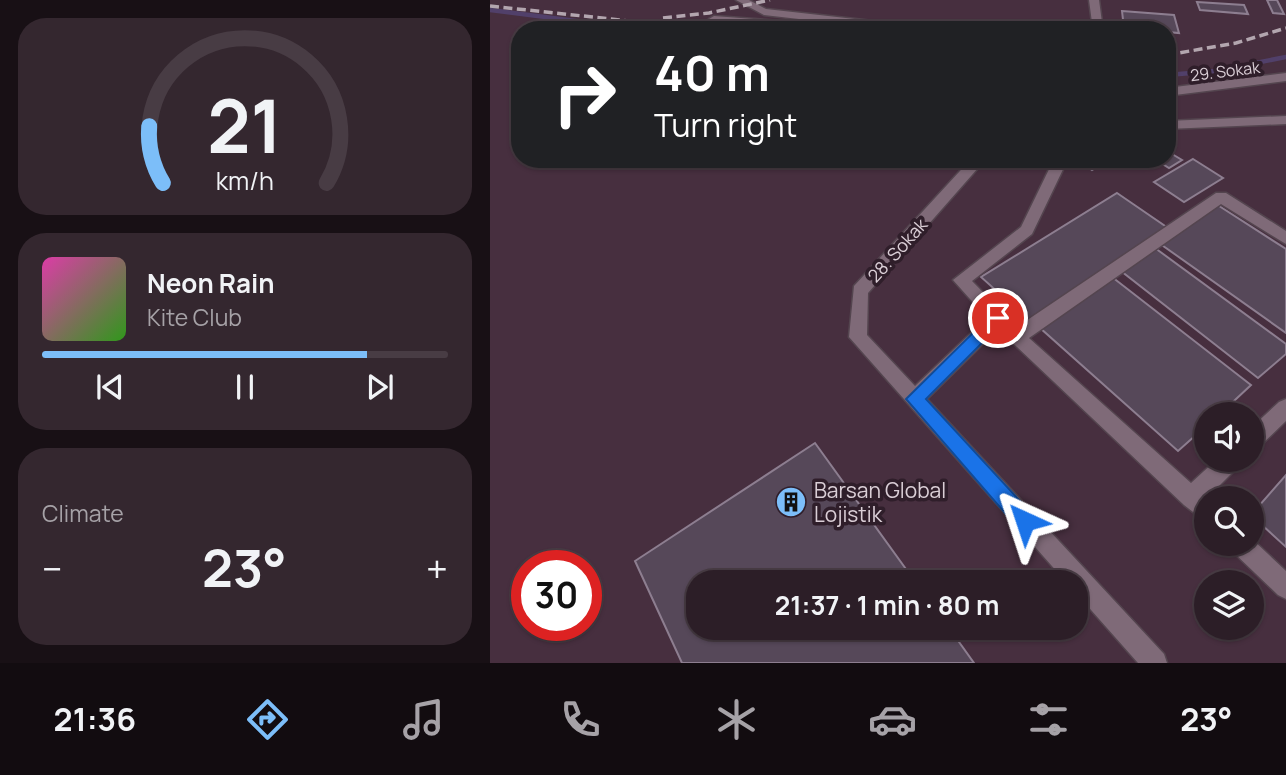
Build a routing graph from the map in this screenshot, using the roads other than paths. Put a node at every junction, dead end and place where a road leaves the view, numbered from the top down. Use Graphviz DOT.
graph roads {
  1 [pos="741,0"];
  2 [pos="1094,0"];
  3 [pos="714,19"];
  4 [pos="779,19"];
  5 [pos="793,21"];
  6 [pos="806,21"];
  7 [pos="1097,21"];
  8 [pos="1286,77"];
  9 [pos="1176,91"];
  10 [pos="1286,120"];
  11 [pos="1176,125"];
  12 [pos="971,168"];
  13 [pos="1056,168"];
  14 [pos="1286,238"];
  15 [pos="998,318"];
  16 [pos="1016,337"];
  17 [pos="914,399"];
  18 [pos="1286,408"];
  19 [pos="1264,429"];
  20 [pos="1194,501"];
  21 [pos="1254,556"];
  22 [pos="1286,587"];
  23 [pos="1155,663"];
  1 -- 4 [label="street"];
  2 -- 7 [label="street"];
  3 -- 4 [label="street"];
  4 -- 5 [label="street"];
  4 -- 6 [label="street"];
  8 -- 9 [label="street, 29. Sokak"];
  10 -- 11 [label="street"];
  12 -- 17 [label="street, 28. Sokak"];
  13 -- 15 [label="street"];
  14 -- 16 [label="street"];
  15 -- 16 [label="street"];
  15 -- 17 [label="street"];
  16 -- 20 [label="street"];
  17 -- 23 [label="street, 28. Sokak"];
  18 -- 19 [label="street"];
  21 -- 22 [label="street"];
}
